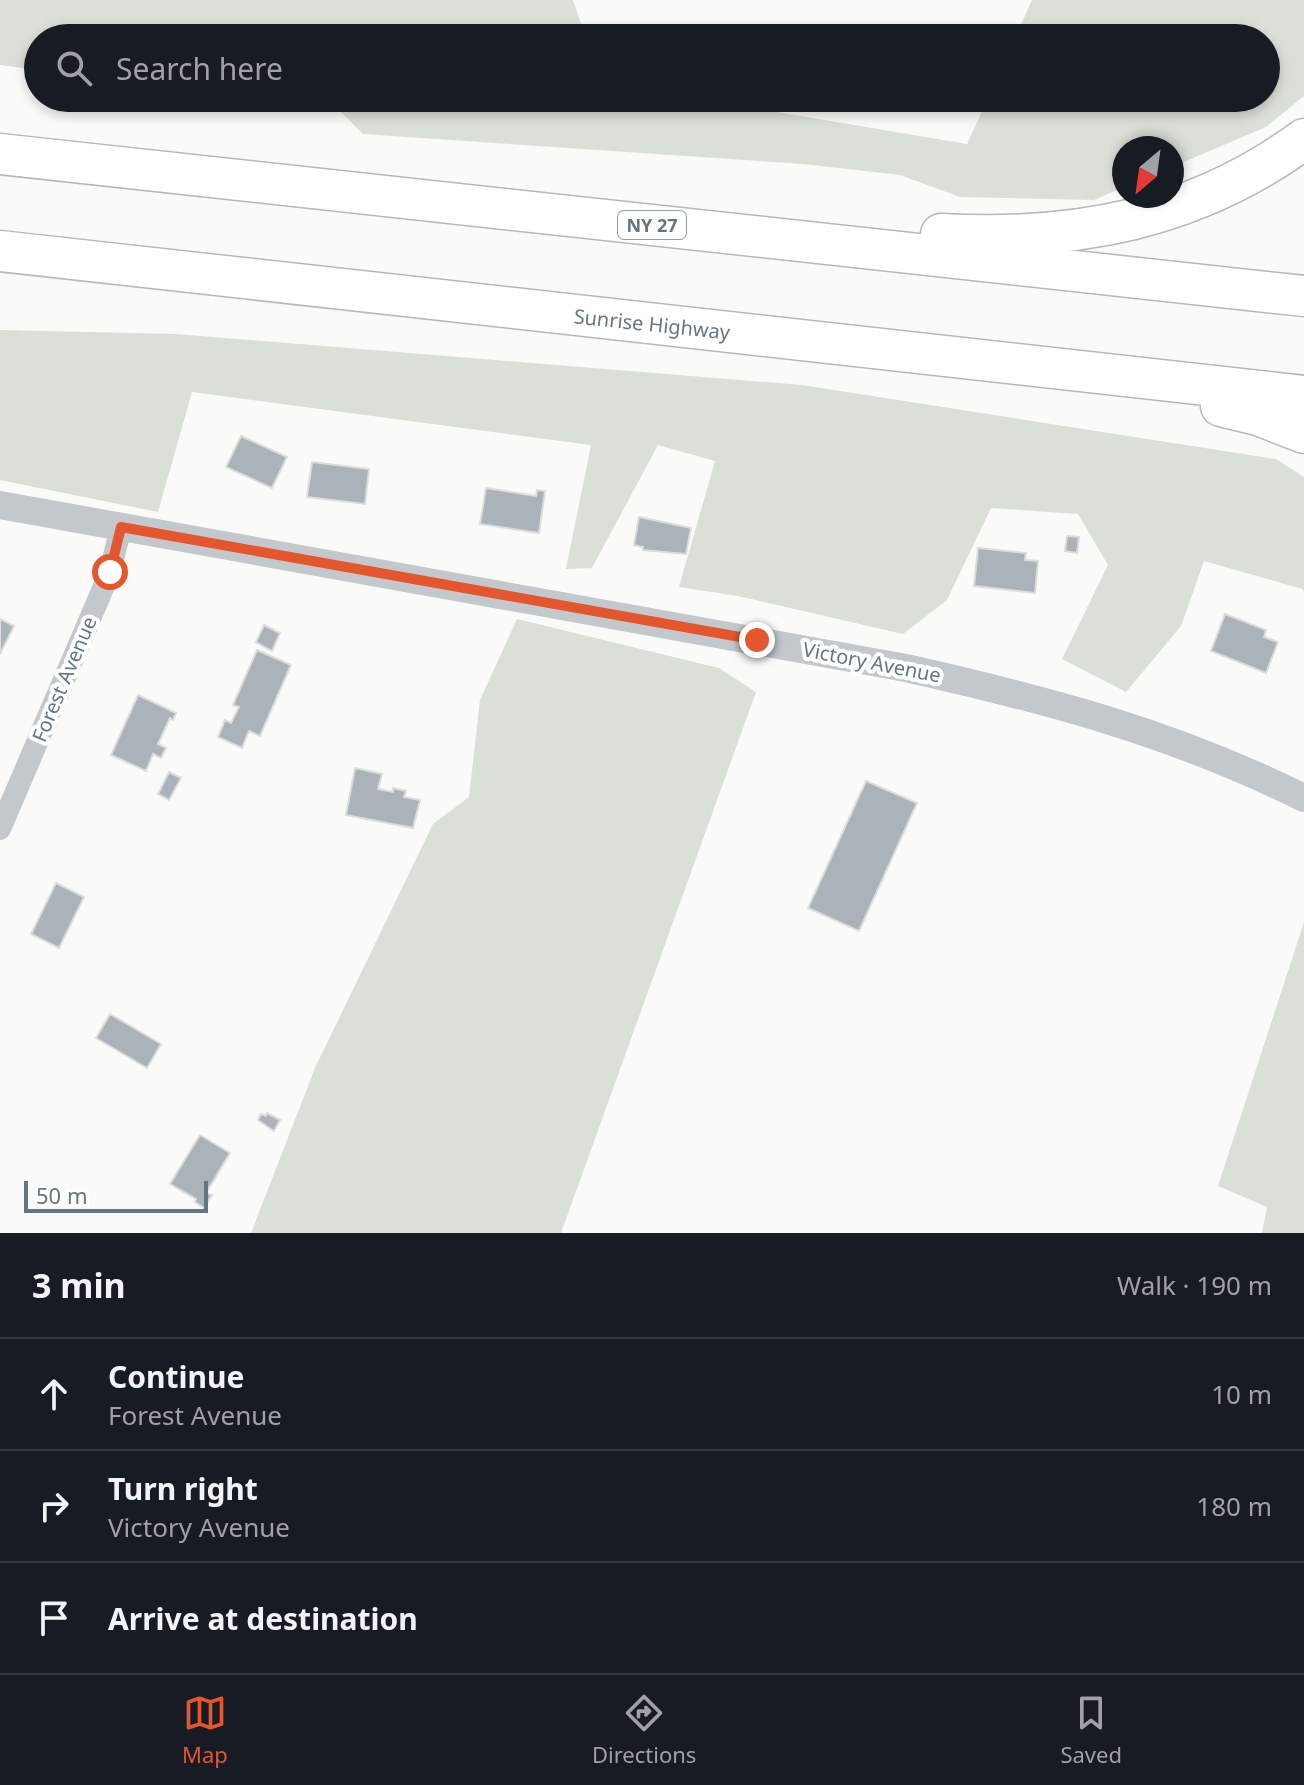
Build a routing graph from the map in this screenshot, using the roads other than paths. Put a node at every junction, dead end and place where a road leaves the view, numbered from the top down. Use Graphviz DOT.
graph roads {
  1 [pos="1304,139"];
  2 [pos="0,154"];
  3 [pos="740,234"];
  4 [pos="0,251"];
  5 [pos="1304,296"];
  6 [pos="1089,372"];
  7 [pos="1304,396"];
  8 [pos="1304,433"];
  9 [pos="0,505"];
  10 [pos="121,527"];
  11 [pos="1304,798"];
  12 [pos="0,829"];
  1 -- 3 [label="highway"];
  2 -- 3 [label="highway, NY 27"];
  3 -- 5 [label="highway, NY 27"];
  4 -- 6 [label="highway, Sunrise Highway"];
  6 -- 7 [label="highway, Sunrise Highway"];
  6 -- 8 [label="highway"];
  9 -- 10 [label="street, Victory Avenue"];
  10 -- 11 [label="street, Victory Avenue"];
  10 -- 12 [label="street, Forest Avenue"];
}
